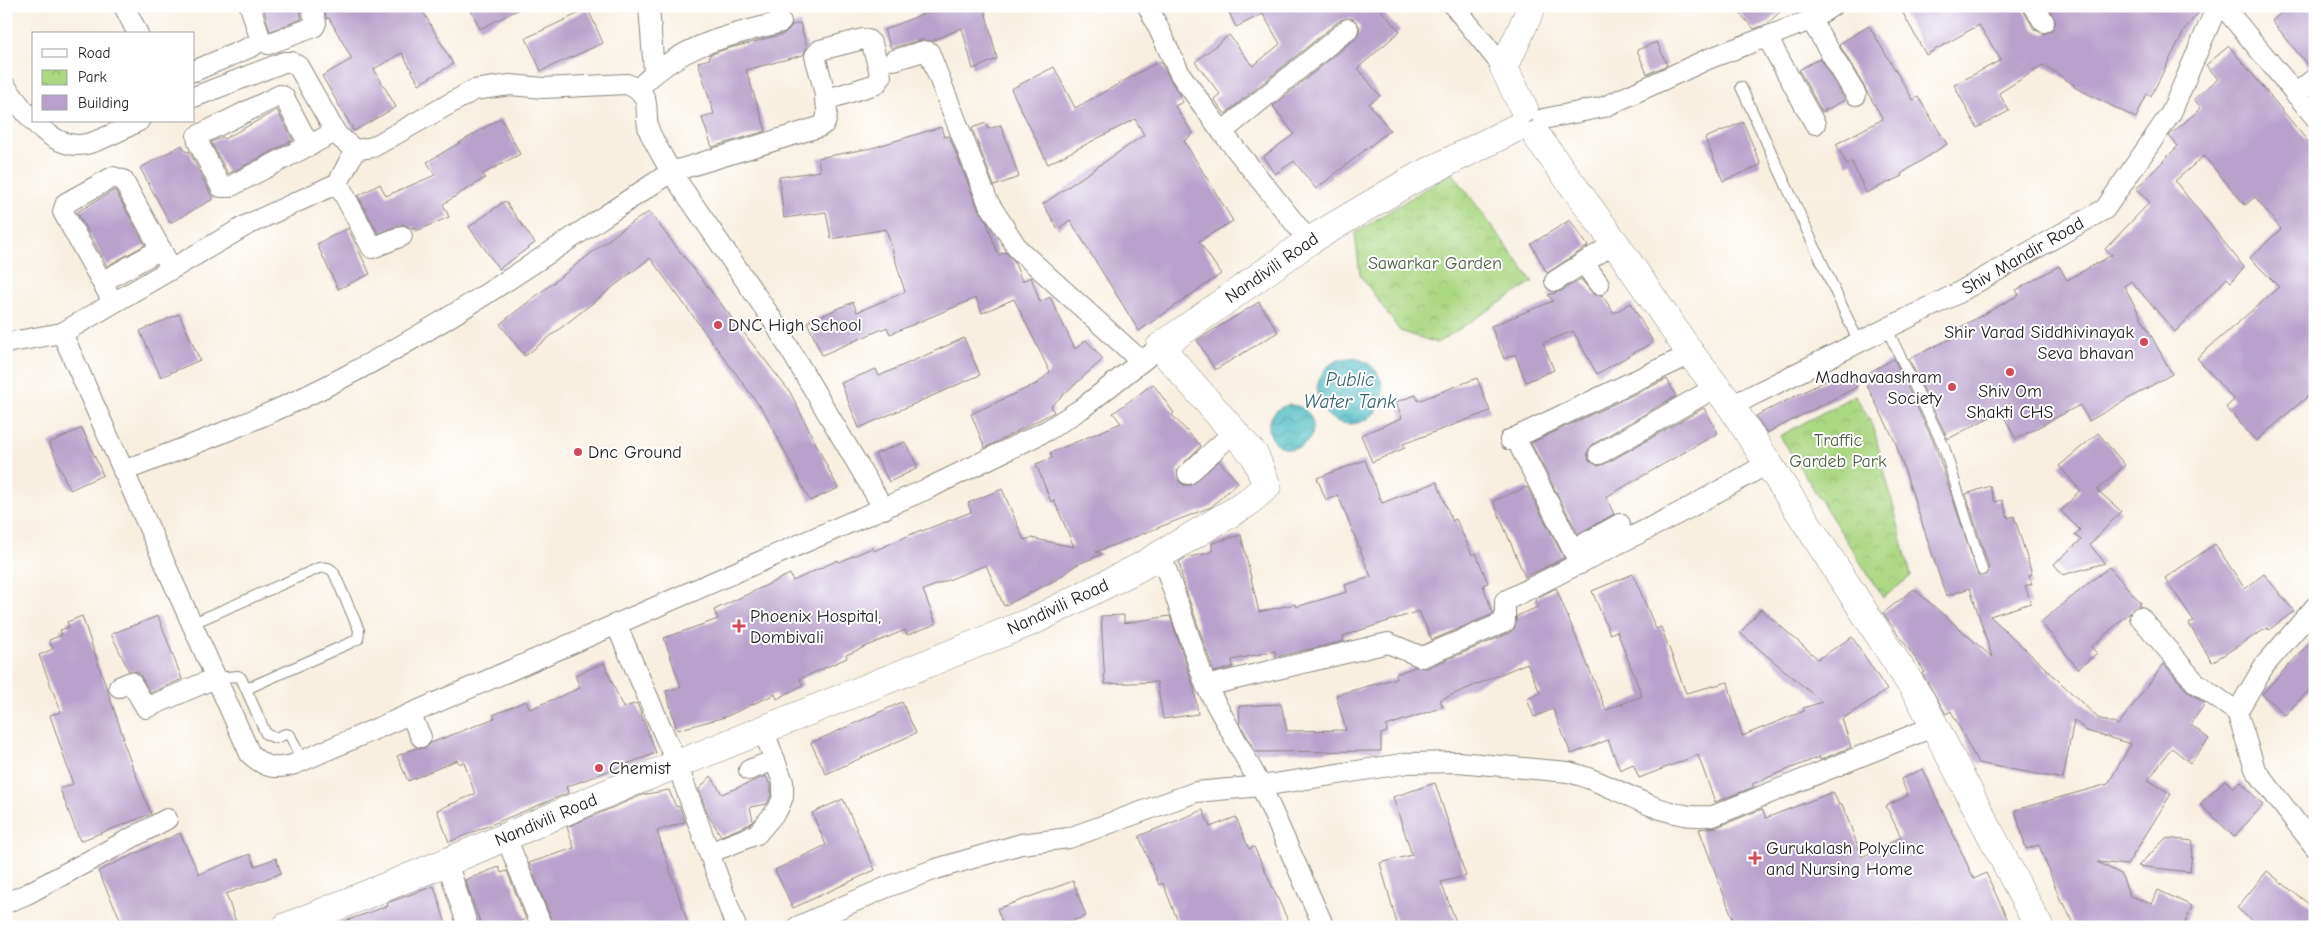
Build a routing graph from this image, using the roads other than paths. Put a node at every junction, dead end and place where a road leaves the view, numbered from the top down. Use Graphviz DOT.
graph roads {
  1 [pos="124,6"];
  2 [pos="237,6"];
  3 [pos="250,6"];
  4 [pos="311,6"];
  5 [pos="649,6"];
  6 [pos="1148,6"];
  7 [pos="1454,6"];
  8 [pos="1532,6"];
  9 [pos="2217,6"];
  10 [pos="2223,6"];
  11 [pos="1821,11"];
  12 [pos="781,22"];
  13 [pos="1348,30"];
  14 [pos="137,32"];
  15 [pos="1767,37"];
  16 [pos="277,41"];
  17 [pos="253,46"];
  18 [pos="894,60"];
  19 [pos="284,62"];
  20 [pos="1504,68"];
  21 [pos="263,70"];
  22 [pos="195,71"];
  23 [pos="654,72"];
  24 [pos="2315,78"];
  25 [pos="6,87"];
  26 [pos="1741,87"];
  27 [pos="310,88"];
  28 [pos="638,89"];
  29 [pos="2295,94"];
  30 [pos="1856,95"];
  31 [pos="195,96"];
  32 [pos="825,100"];
  33 [pos="286,102"];
  34 [pos="2315,117"];
  35 [pos="32,120"];
  36 [pos="34,122"];
  37 [pos="137,122"];
  38 [pos="1530,123"];
  39 [pos="1815,124"];
  40 [pos="336,132"];
  41 [pos="1222,132"];
  42 [pos="310,145"];
  43 [pos="355,150"];
  44 [pos="671,172"];
  45 [pos="338,183"];
  46 [pos="402,236"];
  47 [pos="1309,241"];
  48 [pos="1615,244"];
  49 [pos="161,249"];
  50 [pos="1584,263"];
  51 [pos="171,268"];
  52 [pos="1555,281"];
  53 [pos="102,282"];
  54 [pos="1599,284"];
  55 [pos="113,302"];
  56 [pos="1887,329"];
  57 [pos="62,332"];
  58 [pos="6,342"];
  59 [pos="1859,343"];
  60 [pos="1151,354"];
  61 [pos="1691,354"];
  62 [pos="1724,396"];
  63 [pos="1234,432"];
  64 [pos="1599,454"];
  65 [pos="1767,464"];
  66 [pos="123,471"];
  67 [pos="1188,474"];
  68 [pos="884,508"];
  69 [pos="1620,524"];
  70 [pos="1162,554"];
  71 [pos="1576,557"];
  72 [pos="1982,570"];
  73 [pos="2315,608"];
  74 [pos="2140,617"];
  75 [pos="191,624"];
  76 [pos="616,624"];
  77 [pos="215,678"];
  78 [pos="1206,686"];
  79 [pos="118,687"];
  80 [pos="246,689"];
  81 [pos="2237,712"];
  82 [pos="410,714"];
  83 [pos="1935,726"];
  84 [pos="763,729"];
  85 [pos="421,737"];
  86 [pos="775,760"];
  87 [pos="302,761"];
  88 [pos="677,764"];
  89 [pos="749,770"];
  90 [pos="1261,786"];
  91 [pos="167,819"];
  92 [pos="506,837"];
  93 [pos="2315,847"];
  94 [pos="709,853"];
  95 [pos="447,862"];
  96 [pos="6,903"];
  97 [pos="286,927"];
  98 [pos="468,927"];
  99 [pos="542,927"];
  100 [pos="736,927"];
  101 [pos="797,927"];
  102 [pos="1324,927"];
  103 [pos="2039,927"];
  1 -- 14 [label="street"];
  2 -- 17 [label="street"];
  3 -- 16 [label="street"];
  4 -- 16 [label="street"];
  5 -- 23 [label="street"];
  6 -- 41 [label="street"];
  7 -- 20 [label="street"];
  8 -- 20 [label="street"];
  9 -- 56 [label="street, Shiv Mandir Road"];
  10 -- 29 [label="street"];
  11 -- 15 [label="street"];
  11 -- 30 [label="street"];
  12 -- 23 [label="street"];
  13 -- 41 [label="street"];
  15 -- 38 [label="street"];
  15 -- 39 [label="street"];
  16 -- 19 [label="street"];
  17 -- 21 [label="street"];
  17 -- 22 [label="street"];
  18 -- 60 [label="street"];
  19 -- 21 [label="street"];
  19 -- 27 [label="street"];
  20 -- 38 [label="street"];
  21 -- 31 [label="street"];
  23 -- 28 [label="street"];
  24 -- 29 [label="street"];
  25 -- 35 [label="street"];
  26 -- 59 [label="lane"];
  27 -- 33 [label="street"];
  27 -- 40 [label="street"];
  28 -- 43 [label="street"];
  28 -- 44 [label="street"];
  29 -- 34 [label="street"];
  32 -- 44 [label="street"];
  33 -- 42 [label="street"];
  33 -- 42 [label="street"];
  36 -- 37 [label="street"];
  38 -- 47 [label="street, Nandivili Road"];
  38 -- 48 [label="street"];
  40 -- 42 [label="street"];
  40 -- 43 [label="street"];
  41 -- 47 [label="street"];
  43 -- 45 [label="street"];
  44 -- 66 [label="street"];
  44 -- 68 [label="street"];
  45 -- 46 [label="street"];
  45 -- 51 [label="street"];
  47 -- 60 [label="street, Nandivili Road"];
  48 -- 50 [label="street"];
  48 -- 61 [label="street"];
  49 -- 51 [label="street"];
  49 -- 53 [label="street"];
  49 -- 53 [label="street"];
  50 -- 52 [label="street"];
  50 -- 54 [label="street"];
  51 -- 55 [label="street"];
  53 -- 55 [label="street"];
  55 -- 57 [label="street"];
  56 -- 59 [label="street, Shiv Mandir Road"];
  56 -- 72 [label="lane"];
  57 -- 58 [label="street"];
  57 -- 66 [label="street"];
  59 -- 62 [label="street, Shiv Mandir Road"];
  60 -- 63 [label="street, Nandivili Road"];
  60 -- 68 [label="street"];
  61 -- 62 [label="street"];
  61 -- 71 [label="street"];
  62 -- 64 [label="street, Shiv Mandir Road"];
  62 -- 65 [label="street"];
  63 -- 67 [label="street"];
  63 -- 70 [label="street, Nandivili Road"];
  65 -- 71 [label="street"];
  65 -- 83 [label="street"];
  66 -- 75 [label="street"];
  68 -- 76 [label="street"];
  69 -- 71 [label="street"];
  70 -- 78 [label="street"];
  70 -- 84 [label="street, Nandivili Road"];
  71 -- 78 [label="street"];
  73 -- 81 [label="street"];
  74 -- 81 [label="street"];
  75 -- 77 [label="street"];
  75 -- 80 [label="lane"];
  76 -- 82 [label="street"];
  76 -- 88 [label="street"];
  77 -- 79 [label="street"];
  77 -- 80 [label="lane"];
  77 -- 87 [label="street"];
  78 -- 90 [label="street"];
  80 -- 87 [label="lane"];
  81 -- 93 [label="street"];
  82 -- 85 [label="street"];
  82 -- 87 [label="street"];
  83 -- 90 [label="street"];
  83 -- 103 [label="street"];
  84 -- 86 [label="street"];
  84 -- 88 [label="street, Nandivili Road"];
  86 -- 89 [label="street"];
  86 -- 94 [label="street"];
  88 -- 92 [label="street, Nandivili Road"];
  88 -- 94 [label="street"];
  90 -- 101 [label="street"];
  90 -- 102 [label="street"];
  91 -- 96 [label="street"];
  92 -- 95 [label="street, Nandivili Road"];
  92 -- 99 [label="street"];
  94 -- 100 [label="street"];
  95 -- 97 [label="street, Nandivili Road"];
  95 -- 98 [label="street"];
}
